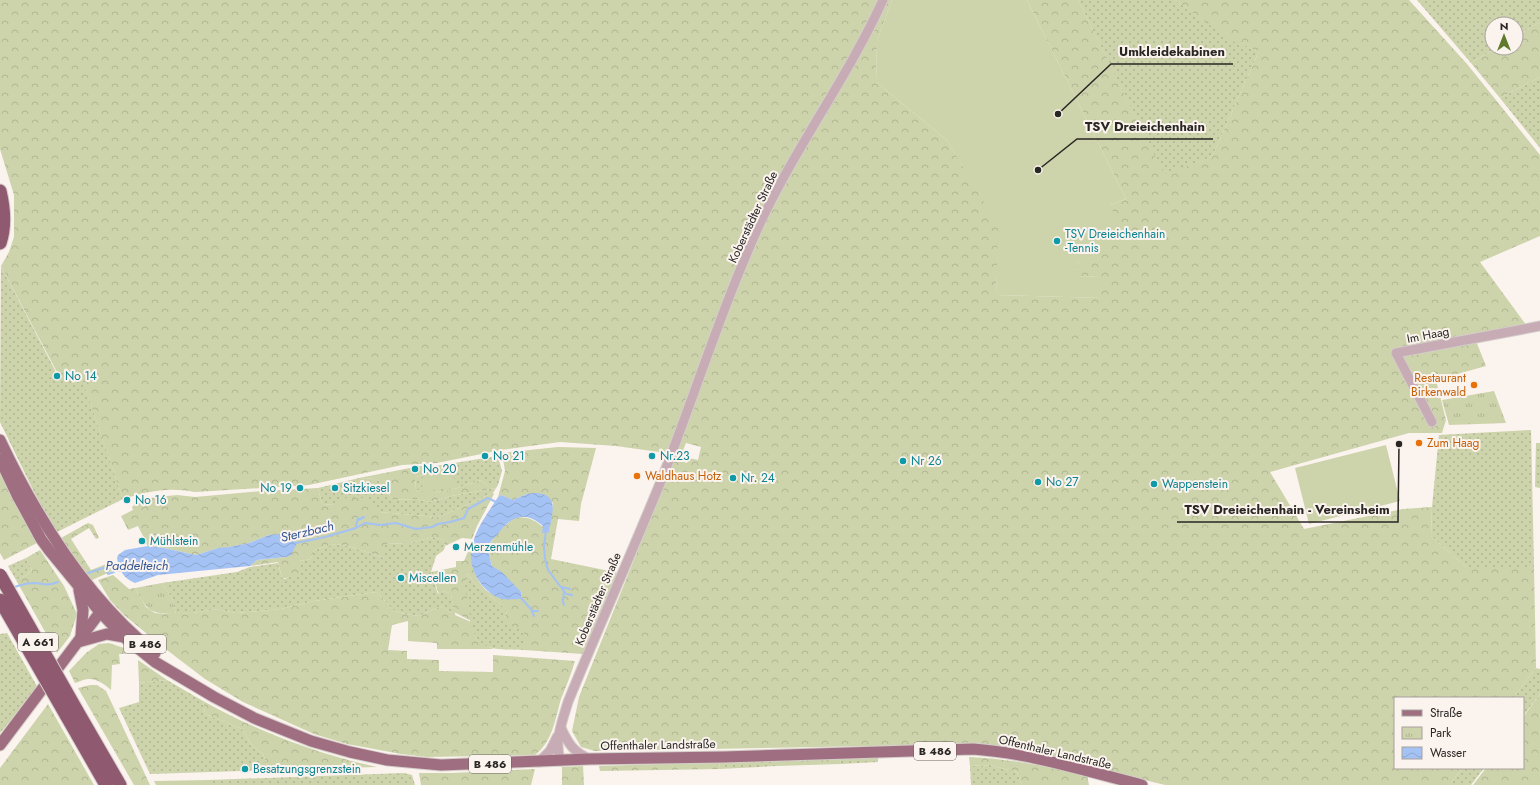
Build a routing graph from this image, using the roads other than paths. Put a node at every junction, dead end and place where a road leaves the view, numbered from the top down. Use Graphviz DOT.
graph roads {
  1 [pos="883,0"];
  2 [pos="0,191"];
  3 [pos="0,242"];
  4 [pos="1540,326"];
  5 [pos="1432,422"];
  6 [pos="0,440"];
  7 [pos="0,459"];
  8 [pos="45,535"];
  9 [pos="54,549"];
  10 [pos="0,575"];
  11 [pos="79,588"];
  12 [pos="0,600"];
  13 [pos="103,609"];
  14 [pos="124,637"];
  15 [pos="80,640"];
  16 [pos="187,680"];
  17 [pos="71,712"];
  18 [pos="562,728"];
  19 [pos="0,745"];
  20 [pos="590,759"];
  21 [pos="561,761"];
  22 [pos="540,762"];
  23 [pos="106,785"];
  24 [pos="120,785"];
  25 [pos="1142,785"];
  1 -- 18 [label="street, Koberstädter Straße"];
  2 -- 3 [label="highway"];
  4 -- 5 [label="street, Im Haag"];
  6 -- 8 [label="main road, Offenthaler Landstraße / B 486"];
  7 -- 8 [label="main road, Offenthaler Landstraße / B 486"];
  8 -- 9 [label="main road, Offenthaler Landstraße / B 486"];
  9 -- 11 [label="main road, Offenthaler Landstraße / B 486"];
  9 -- 13 [label="main road, Offenthaler Landstraße / B 486"];
  10 -- 17 [label="highway, A 661, bridge"];
  11 -- 13 [label="main road, Offenthaler Landstraße / B 486"];
  11 -- 15 [label="main road"];
  12 -- 17 [label="highway, A 661, bridge"];
  13 -- 14 [label="main road, Offenthaler Landstraße / B 486"];
  13 -- 15 [label="main road"];
  13 -- 16 [label="main road, Offenthaler Landstraße / B 486"];
  14 -- 15 [label="main road"];
  14 -- 16 [label="main road, Offenthaler Landstraße / B 486"];
  15 -- 19 [label="main road"];
  16 -- 22 [label="main road, Offenthaler Landstraße / B 486"];
  17 -- 23 [label="highway, A 661"];
  17 -- 24 [label="highway, A 661"];
  18 -- 20 [label="street"];
  18 -- 21 [label="street"];
  18 -- 22 [label="street"];
  20 -- 21 [label="main road, Offenthaler Landstraße / B 486"];
  20 -- 25 [label="main road, Offenthaler Landstraße / B 486"];
  21 -- 22 [label="main road, Offenthaler Landstraße / B 486"];
}
